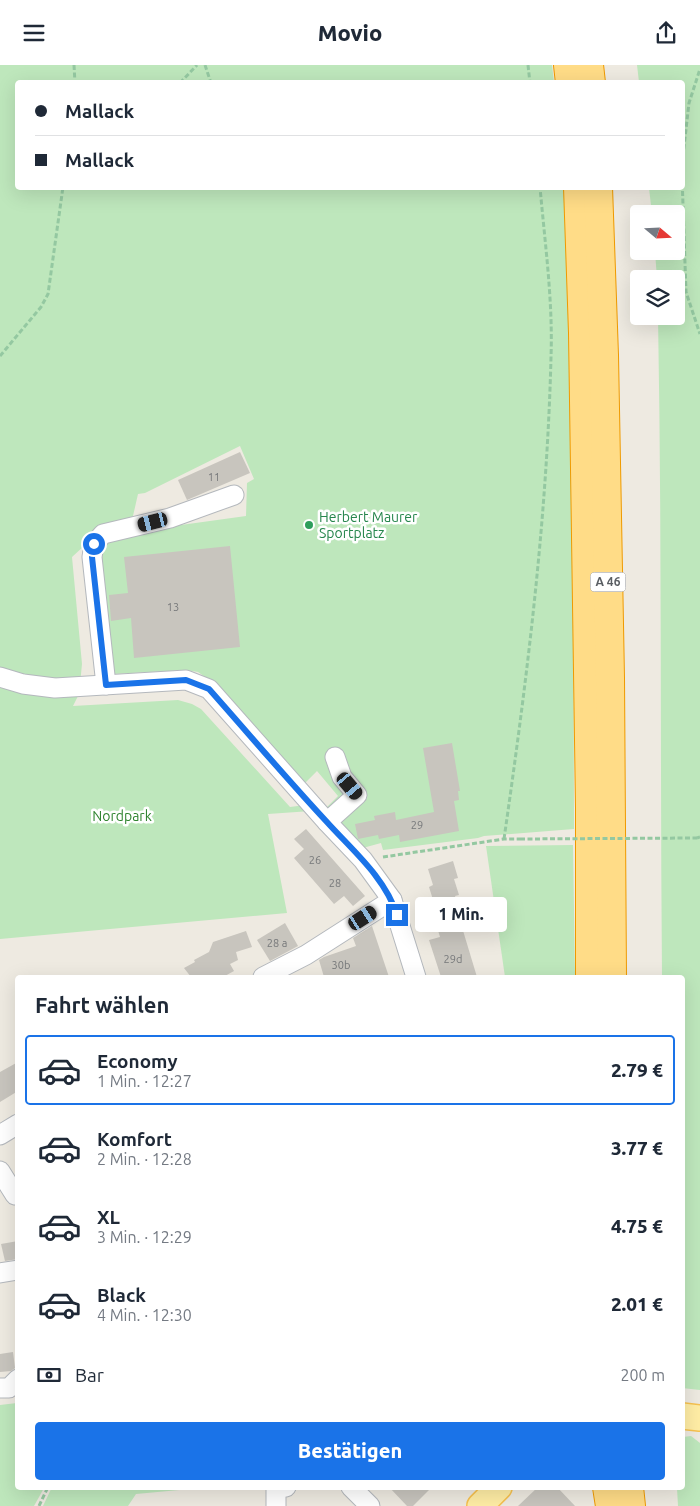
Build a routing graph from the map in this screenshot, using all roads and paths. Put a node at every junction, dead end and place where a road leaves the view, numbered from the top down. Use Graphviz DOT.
graph roads {
  1 [pos="74,65"];
  2 [pos="197,65"];
  3 [pos="205,65"];
  4 [pos="528,65"];
  5 [pos="568,65"];
  6 [pos="589,65"];
  7 [pos="700,69"];
  8 [pos="74,80"];
  9 [pos="183,80"];
  10 [pos="210,80"];
  11 [pos="530,80"];
  12 [pos="570,80"];
  13 [pos="591,80"];
  14 [pos="685,138"];
  15 [pos="63,190"];
  16 [pos="540,190"];
  17 [pos="578,190"];
  18 [pos="598,190"];
  19 [pos="682,190"];
  20 [pos="700,334"];
  21 [pos="0,356"];
  22 [pos="234,495"];
  23 [pos="0,677"];
  24 [pos="106,685"];
  25 [pos="335,757"];
  26 [pos="327,822"];
  27 [pos="698,837"];
  28 [pos="504,839"];
  29 [pos="363,860"];
  30 [pos="392,900"];
  31 [pos="267,975"];
  32 [pos="415,975"];
  33 [pos="590,975"];
  34 [pos="612,975"];
  35 [pos="15,1126"];
  36 [pos="0,1135"];
  37 [pos="0,1171"];
  38 [pos="15,1194"];
  39 [pos="15,1270"];
  40 [pos="0,1273"];
  41 [pos="15,1382"];
  42 [pos="0,1388"];
  43 [pos="685,1417"];
  44 [pos="700,1418"];
  45 [pos="46,1490"];
  46 [pos="354,1490"];
  47 [pos="496,1490"];
  48 [pos="608,1490"];
  49 [pos="629,1490"];
  50 [pos="38,1506"];
  51 [pos="370,1506"];
  52 [pos="480,1506"];
  53 [pos="610,1506"];
  54 [pos="631,1506"];
  1 -- 8 [label="path"];
  2 -- 9 [label="path"];
  3 -- 10 [label="path"];
  4 -- 11 [label="path"];
  5 -- 12 [label="highway"];
  6 -- 13 [label="highway"];
  7 -- 14 [label="path"];
  15 -- 21 [label="path"];
  16 -- 28 [label="path"];
  17 -- 33 [label="highway, A 46"];
  18 -- 34 [label="highway, A 46"];
  19 -- 20 [label="path"];
  22 -- 24 [label="street"];
  23 -- 24 [label="street"];
  24 -- 26 [label="street"];
  25 -- 26 [label="street"];
  26 -- 29 [label="street"];
  27 -- 28 [label="path, bridge"];
  28 -- 29 [label="path"];
  29 -- 30 [label="street"];
  30 -- 31 [label="street"];
  30 -- 32 [label="street"];
  35 -- 36 [label="street"];
  37 -- 38 [label="street"];
  39 -- 40 [label="street"];
  41 -- 42 [label="street"];
  43 -- 44 [label="main road"];
  45 -- 50 [label="path"];
  46 -- 51 [label="street"];
  47 -- 52 [label="main road"];
  48 -- 53 [label="highway"];
  49 -- 54 [label="highway"];
}
